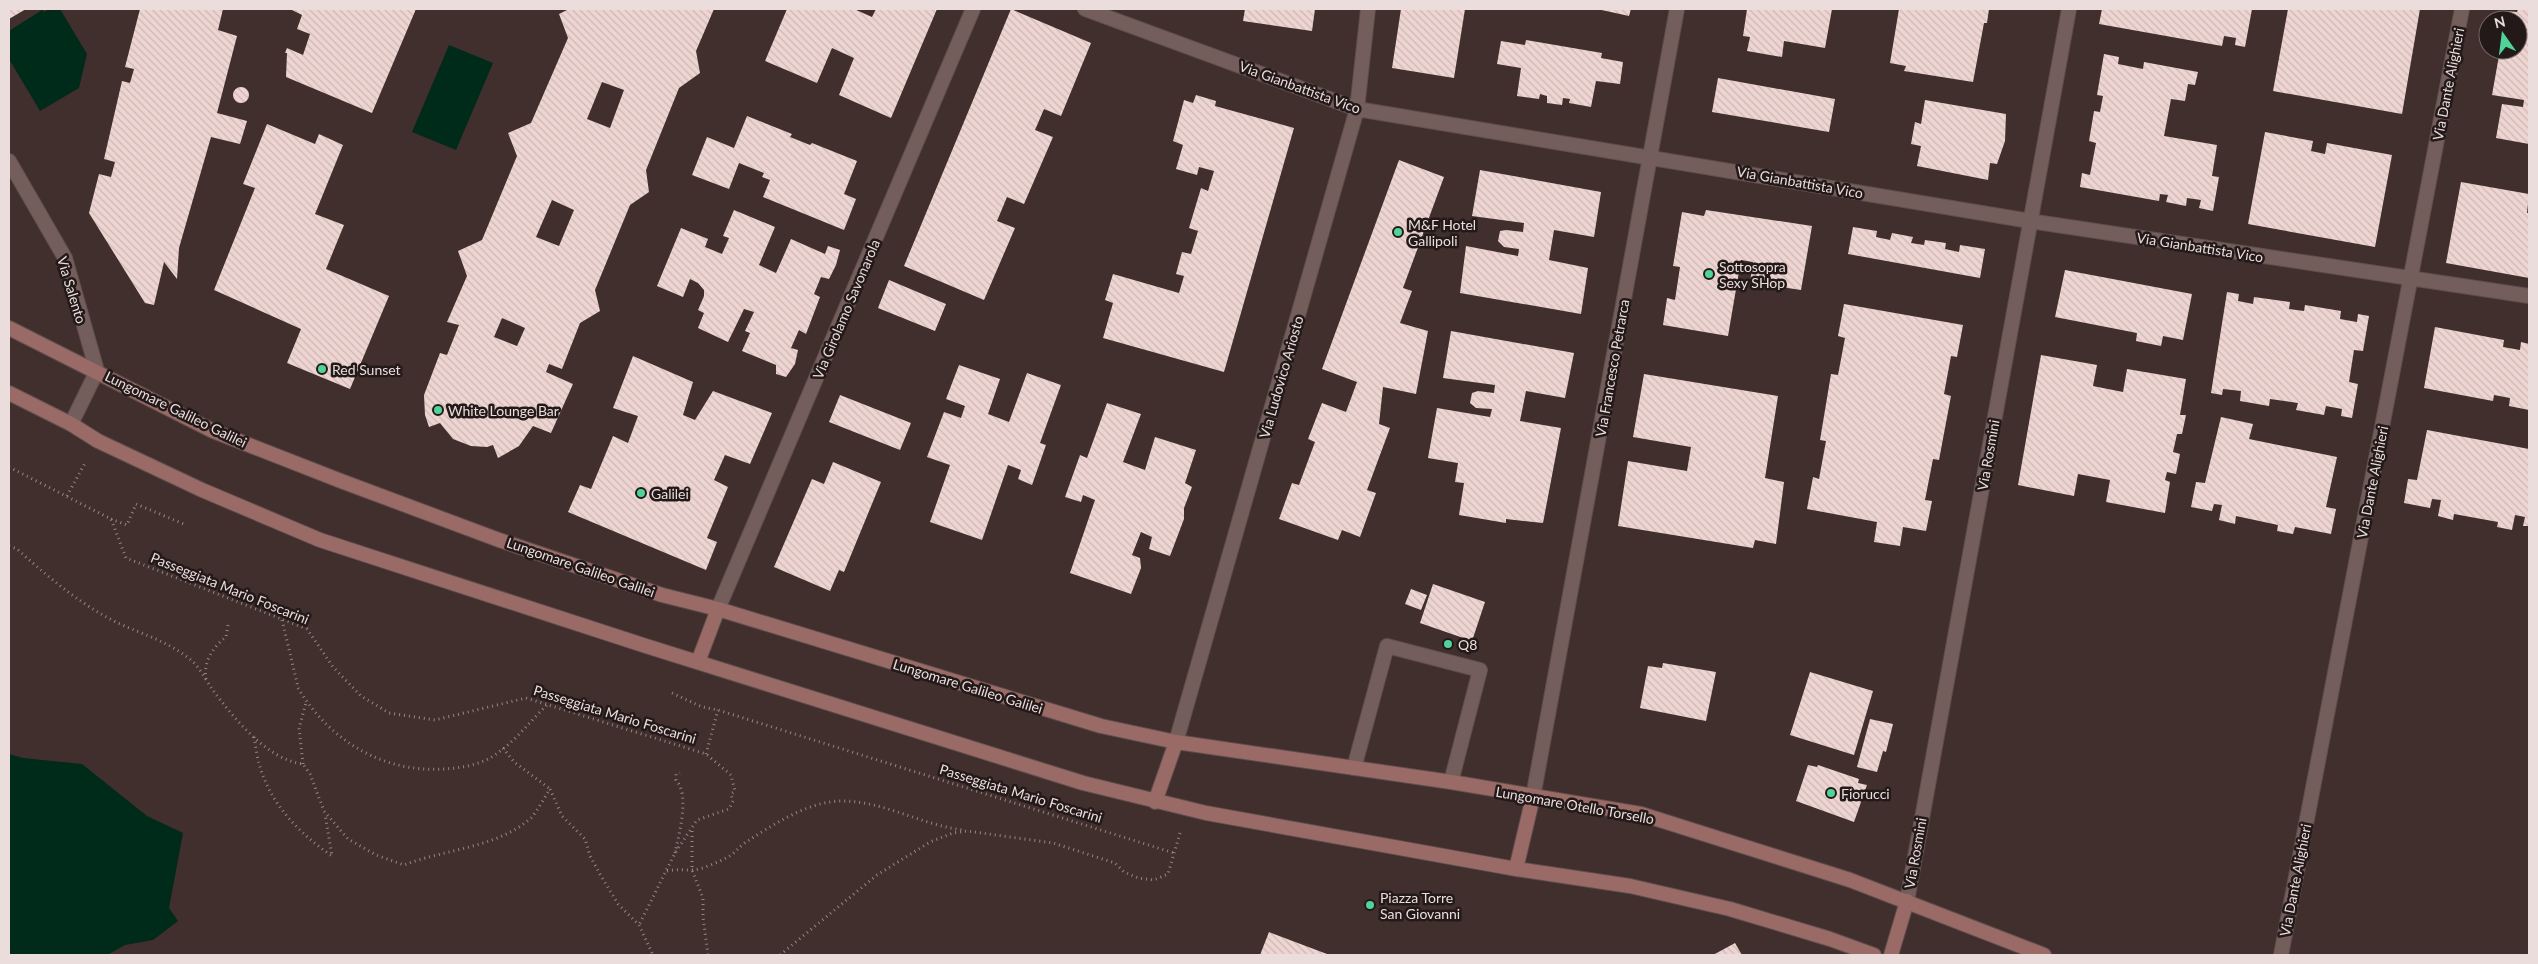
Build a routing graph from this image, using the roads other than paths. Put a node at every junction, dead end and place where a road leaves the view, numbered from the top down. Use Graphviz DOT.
graph roads {
  1 [pos="974,9"];
  2 [pos="1086,9"];
  3 [pos="1368,9"];
  4 [pos="1677,9"];
  5 [pos="2068,9"];
  6 [pos="2462,9"];
  7 [pos="1358,109"];
  8 [pos="1651,157"];
  9 [pos="9,161"];
  10 [pos="2030,221"];
  11 [pos="2411,279"];
  12 [pos="2529,296"];
  13 [pos="9,328"];
  14 [pos="97,371"];
  15 [pos="9,393"];
  16 [pos="71,424"];
  17 [pos="718,609"];
  18 [pos="698,662"];
  19 [pos="1176,742"];
  20 [pos="1354,768"];
  21 [pos="1450,782"];
  22 [pos="1533,796"];
  23 [pos="1155,802"];
  24 [pos="1516,869"];
  25 [pos="1906,901"];
  26 [pos="1874,955"];
  27 [pos="1890,955"];
  28 [pos="2044,955"];
  29 [pos="2281,955"];
  1 -- 17 [label="street, Via Girolamo Savonarola"];
  2 -- 7 [label="street, Via Gianbattista Vico"];
  3 -- 7 [label="street, Via Ludovico Ariosto"];
  4 -- 8 [label="street, Via Francesco Petrarca"];
  5 -- 10 [label="street, Via Rosmini"];
  6 -- 11 [label="street, Via Dante Alighieri"];
  7 -- 8 [label="street, Via Gianbattista Vico"];
  7 -- 19 [label="street, Via Ludovico Ariosto"];
  8 -- 10 [label="street, Via Gianbattista Vico"];
  8 -- 22 [label="street, Via Francesco Petrarca"];
  9 -- 14 [label="street, Via Salento"];
  10 -- 11 [label="street, Via Gianbattista Vico"];
  10 -- 25 [label="street, Via Rosmini"];
  11 -- 12 [label="street, Via Gianbattista Vico"];
  11 -- 29 [label="street, Via Dante Alighieri"];
  13 -- 14 [label="main road, Lungomare Galileo Galilei"];
  14 -- 16 [label="street"];
  14 -- 17 [label="main road, Lungomare Galileo Galilei"];
  15 -- 16 [label="main road"];
  16 -- 18 [label="main road"];
  17 -- 18 [label="main road"];
  17 -- 19 [label="main road, Lungomare Galileo Galilei"];
  18 -- 23 [label="main road"];
  19 -- 20 [label="main road, Lungomare Otello Torsello"];
  19 -- 23 [label="main road"];
  20 -- 21 [label="main road, Lungomare Otello Torsello"];
  20 -- 21 [label="street"];
  21 -- 22 [label="main road, Lungomare Otello Torsello"];
  22 -- 24 [label="main road"];
  22 -- 25 [label="main road, Lungomare Otello Torsello"];
  23 -- 24 [label="main road"];
  24 -- 26 [label="main road"];
  25 -- 27 [label="main road"];
  25 -- 28 [label="main road, Lungomare Otello Torsello"];
}
